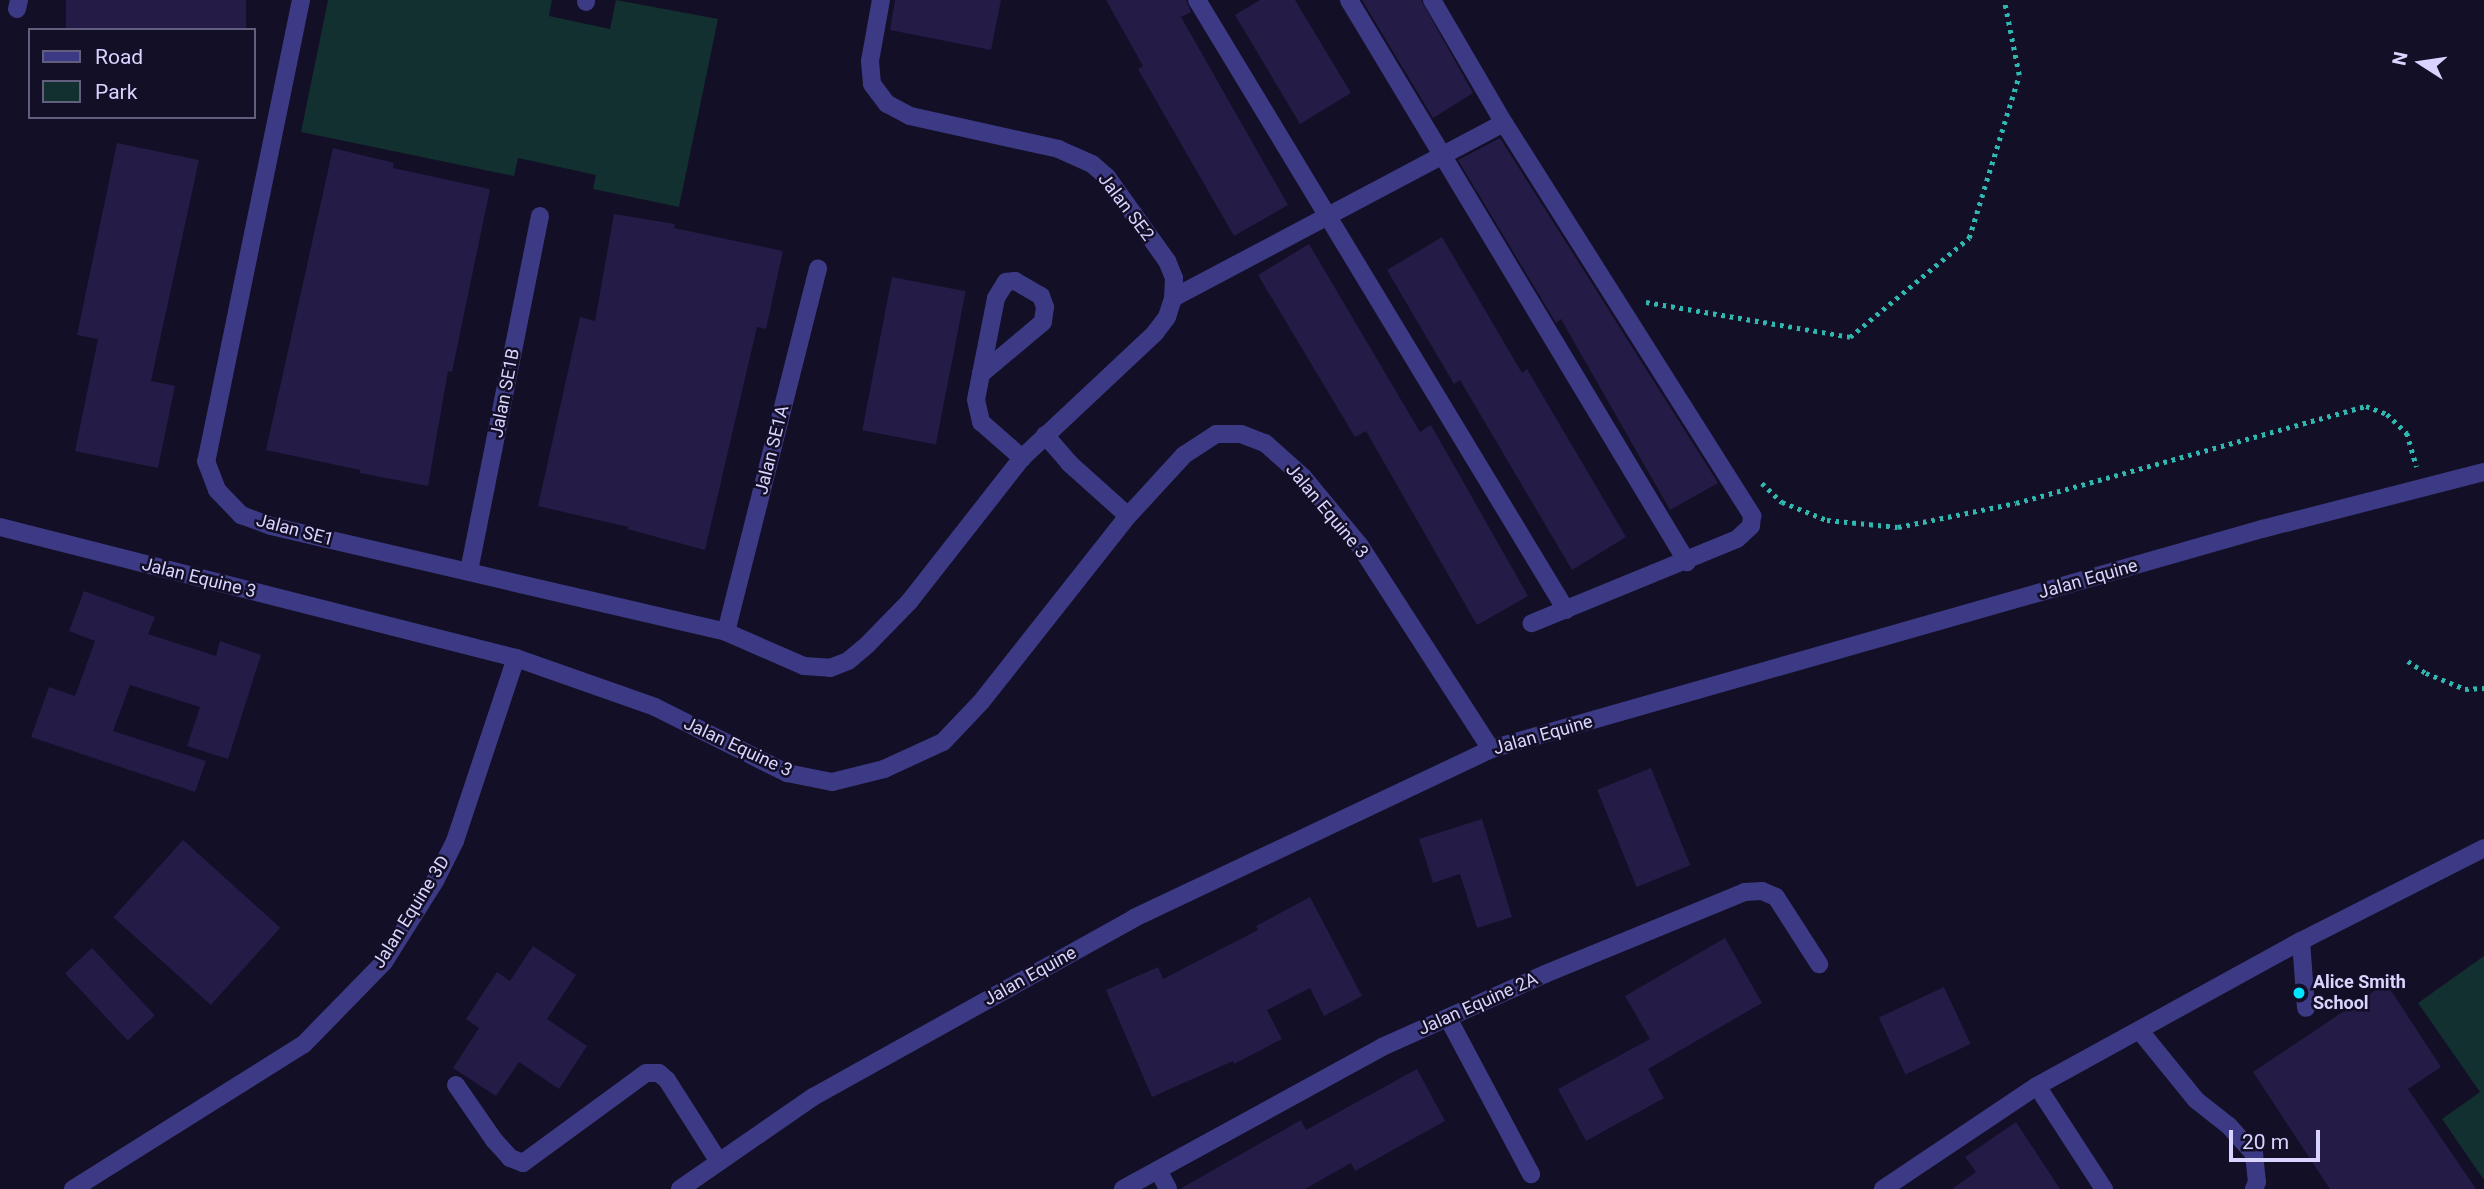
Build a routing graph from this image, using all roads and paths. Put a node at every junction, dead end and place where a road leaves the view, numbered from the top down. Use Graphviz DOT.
graph roads {
  1 [pos="301,0"];
  2 [pos="881,0"];
  3 [pos="1197,0"];
  4 [pos="1349,0"];
  5 [pos="1432,0"];
  6 [pos="2004,0"];
  7 [pos="1504,123"];
  8 [pos="1443,156"];
  9 [pos="541,216"];
  10 [pos="1328,216"];
  11 [pos="818,268"];
  12 [pos="1173,298"];
  13 [pos="1653,314"];
  14 [pos="981,374"];
  15 [pos="1045,435"];
  16 [pos="1022,458"];
  17 [pos="2484,472"];
  18 [pos="1754,476"];
  19 [pos="2423,490"];
  20 [pos="1128,516"];
  21 [pos="0,527"];
  22 [pos="1687,562"];
  23 [pos="469,571"];
  24 [pos="1566,610"];
  25 [pos="1532,623"];
  26 [pos="726,632"];
  27 [pos="516,658"];
  28 [pos="2408,661"];
  29 [pos="2484,688"];
  30 [pos="1491,749"];
  31 [pos="2484,848"];
  32 [pos="2301,942"];
  33 [pos="1818,964"];
  34 [pos="2306,1007"];
  35 [pos="1448,1018"];
  36 [pos="2140,1031"];
  37 [pos="456,1085"];
  38 [pos="2037,1086"];
  39 [pos="719,1162"];
  40 [pos="1158,1170"];
  41 [pos="1531,1174"];
  42 [pos="73,1189"];
  43 [pos="680,1189"];
  44 [pos="1124,1189"];
  45 [pos="1168,1189"];
  46 [pos="1883,1189"];
  47 [pos="2104,1189"];
  48 [pos="2253,1189"];
  1 -- 23 [label="street, Jalan SE1"];
  2 -- 12 [label="street, Jalan SE2"];
  3 -- 10 [label="street"];
  4 -- 8 [label="street"];
  5 -- 7 [label="street"];
  6 -- 13 [label="path"];
  7 -- 8 [label="street"];
  7 -- 22 [label="street"];
  8 -- 10 [label="street"];
  8 -- 22 [label="street"];
  9 -- 23 [label="street, Jalan SE1B"];
  10 -- 12 [label="street"];
  10 -- 24 [label="street"];
  11 -- 26 [label="street, Jalan SE1A"];
  12 -- 15 [label="street"];
  14 -- 14 [label="street"];
  14 -- 16 [label="street"];
  15 -- 16 [label="street, Jalan SE1"];
  15 -- 20 [label="street"];
  16 -- 26 [label="street, Jalan SE1"];
  17 -- 19 [label="street, Jalan Equine"];
  18 -- 19 [label="path"];
  19 -- 30 [label="street, Jalan Equine"];
  20 -- 27 [label="street, Jalan Equine 3"];
  20 -- 30 [label="street, Jalan Equine 3"];
  21 -- 27 [label="street, Jalan Equine 3"];
  22 -- 24 [label="street"];
  23 -- 26 [label="street, Jalan SE1"];
  24 -- 25 [label="street"];
  27 -- 42 [label="street, Jalan Equine 3D"];
  28 -- 29 [label="path"];
  30 -- 39 [label="street, Jalan Equine"];
  31 -- 32 [label="street"];
  32 -- 34 [label="street"];
  32 -- 36 [label="street"];
  33 -- 35 [label="street, Jalan Equine 2A"];
  35 -- 40 [label="street, Jalan Equine 2A"];
  35 -- 41 [label="street"];
  36 -- 38 [label="street"];
  36 -- 48 [label="street"];
  37 -- 39 [label="street"];
  38 -- 46 [label="street"];
  38 -- 47 [label="street"];
  39 -- 43 [label="street, Jalan Equine"];
  40 -- 44 [label="street, Jalan Equine 2A"];
  40 -- 45 [label="street"];
}
